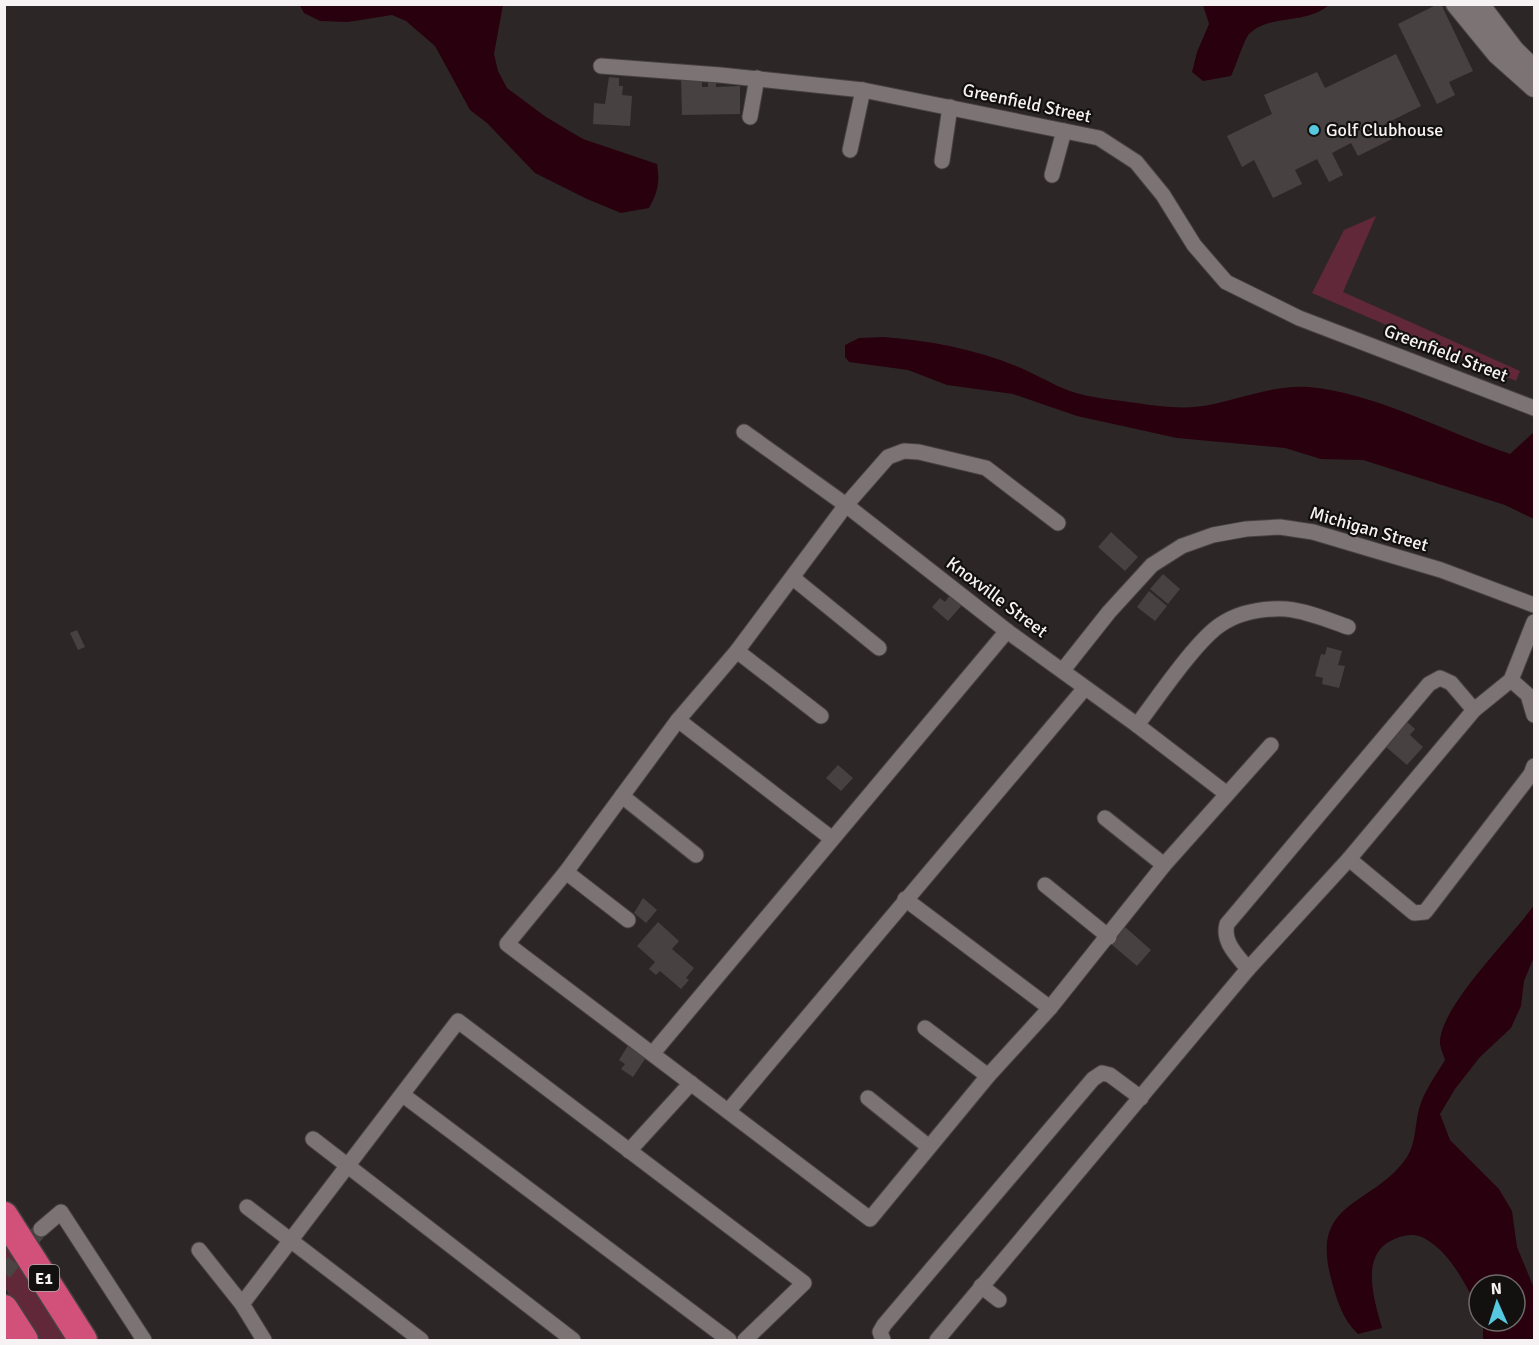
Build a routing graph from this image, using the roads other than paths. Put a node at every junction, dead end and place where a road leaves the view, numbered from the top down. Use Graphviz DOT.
graph roads {
  1 [pos="1456,4"];
  2 [pos="1479,4"];
  3 [pos="601,66"];
  4 [pos="1534,70"];
  5 [pos="757,78"];
  6 [pos="1534,87"];
  7 [pos="863,90"];
  8 [pos="950,107"];
  9 [pos="750,117"];
  10 [pos="1064,131"];
  11 [pos="850,150"];
  12 [pos="942,161"];
  13 [pos="1052,175"];
  14 [pos="1534,408"];
  15 [pos="744,432"];
  16 [pos="846,505"];
  17 [pos="1058,523"];
  18 [pos="793,578"];
  19 [pos="1534,605"];
  20 [pos="1534,622"];
  21 [pos="1348,627"];
  22 [pos="1007,631"];
  23 [pos="879,648"];
  24 [pos="737,651"];
  25 [pos="1063,670"];
  26 [pos="1510,680"];
  27 [pos="1085,688"];
  28 [pos="1474,710"];
  29 [pos="1534,715"];
  30 [pos="821,716"];
  31 [pos="678,720"];
  32 [pos="1137,724"];
  33 [pos="1271,745"];
  34 [pos="1534,766"];
  35 [pos="1227,794"];
  36 [pos="622,796"];
  37 [pos="1105,818"];
  38 [pos="831,838"];
  39 [pos="696,855"];
  40 [pos="1349,859"];
  41 [pos="1164,865"];
  42 [pos="566,872"];
  43 [pos="1045,885"];
  44 [pos="905,899"];
  45 [pos="628,920"];
  46 [pos="1109,937"];
  47 [pos="1248,969"];
  48 [pos="1050,1008"];
  49 [pos="926,1028"];
  50 [pos="653,1053"];
  51 [pos="988,1076"];
  52 [pos="691,1083"];
  53 [pos="403,1095"];
  54 [pos="868,1098"];
  55 [pos="1141,1098"];
  56 [pos="729,1110"];
  57 [pos="313,1139"];
  58 [pos="929,1146"];
  59 [pos="629,1151"];
  60 [pos="346,1164"];
  61 [pos="247,1207"];
  62 [pos="4,1216"];
  63 [pos="41,1228"];
  64 [pos="291,1239"];
  65 [pos="199,1250"];
  66 [pos="981,1286"];
  67 [pos="999,1300"];
  68 [pos="242,1304"];
  69 [pos="4,1309"];
  70 [pos="24,1341"];
  71 [pos="83,1341"];
  72 [pos="144,1341"];
  73 [pos="264,1341"];
  74 [pos="421,1341"];
  75 [pos="573,1341"];
  76 [pos="729,1341"];
  77 [pos="745,1341"];
  78 [pos="883,1341"];
  79 [pos="937,1341"];
  1 -- 6 [label="street"];
  2 -- 4 [label="street"];
  3 -- 5 [label="street, Greenfield Street"];
  5 -- 7 [label="street, Greenfield Street"];
  5 -- 9 [label="street"];
  7 -- 8 [label="street, Greenfield Street"];
  7 -- 11 [label="street"];
  8 -- 10 [label="street, Greenfield Street"];
  8 -- 12 [label="street"];
  10 -- 13 [label="street"];
  10 -- 14 [label="street, Greenfield Street"];
  15 -- 16 [label="street, Knoxville Street"];
  16 -- 17 [label="street"];
  16 -- 18 [label="street"];
  16 -- 22 [label="street, Knoxville Street"];
  18 -- 23 [label="street"];
  18 -- 24 [label="street"];
  19 -- 25 [label="street, Michigan Street"];
  20 -- 26 [label="street"];
  21 -- 32 [label="street"];
  22 -- 25 [label="street, Knoxville Street"];
  22 -- 38 [label="street"];
  24 -- 30 [label="street"];
  24 -- 31 [label="street"];
  25 -- 27 [label="street, Knoxville Street"];
  26 -- 28 [label="street"];
  26 -- 29 [label="street"];
  27 -- 32 [label="street, Knoxville Street"];
  27 -- 44 [label="street"];
  28 -- 40 [label="street"];
  28 -- 47 [label="street"];
  31 -- 36 [label="street"];
  31 -- 38 [label="street"];
  32 -- 35 [label="street, Knoxville Street"];
  33 -- 35 [label="street"];
  34 -- 40 [label="street"];
  35 -- 41 [label="street"];
  36 -- 39 [label="street"];
  36 -- 42 [label="street"];
  37 -- 41 [label="street"];
  38 -- 50 [label="street"];
  40 -- 47 [label="street"];
  41 -- 46 [label="street"];
  42 -- 45 [label="street"];
  42 -- 50 [label="street"];
  43 -- 46 [label="street"];
  44 -- 48 [label="street"];
  44 -- 56 [label="street"];
  46 -- 48 [label="street"];
  47 -- 55 [label="street"];
  48 -- 51 [label="street"];
  49 -- 51 [label="street"];
  50 -- 52 [label="street"];
  51 -- 58 [label="street"];
  52 -- 56 [label="street"];
  52 -- 59 [label="street"];
  53 -- 59 [label="street"];
  53 -- 60 [label="street"];
  53 -- 76 [label="street"];
  54 -- 58 [label="street"];
  55 -- 66 [label="street"];
  55 -- 78 [label="street"];
  56 -- 58 [label="street"];
  57 -- 60 [label="street"];
  59 -- 77 [label="street"];
  60 -- 64 [label="street"];
  60 -- 75 [label="street"];
  61 -- 64 [label="street"];
  62 -- 71 [label="highway, E1"];
  63 -- 72 [label="street"];
  64 -- 68 [label="street"];
  64 -- 74 [label="street"];
  65 -- 68 [label="street"];
  66 -- 67 [label="street"];
  66 -- 79 [label="street"];
  68 -- 73 [label="street"];
  69 -- 70 [label="highway"];
}
